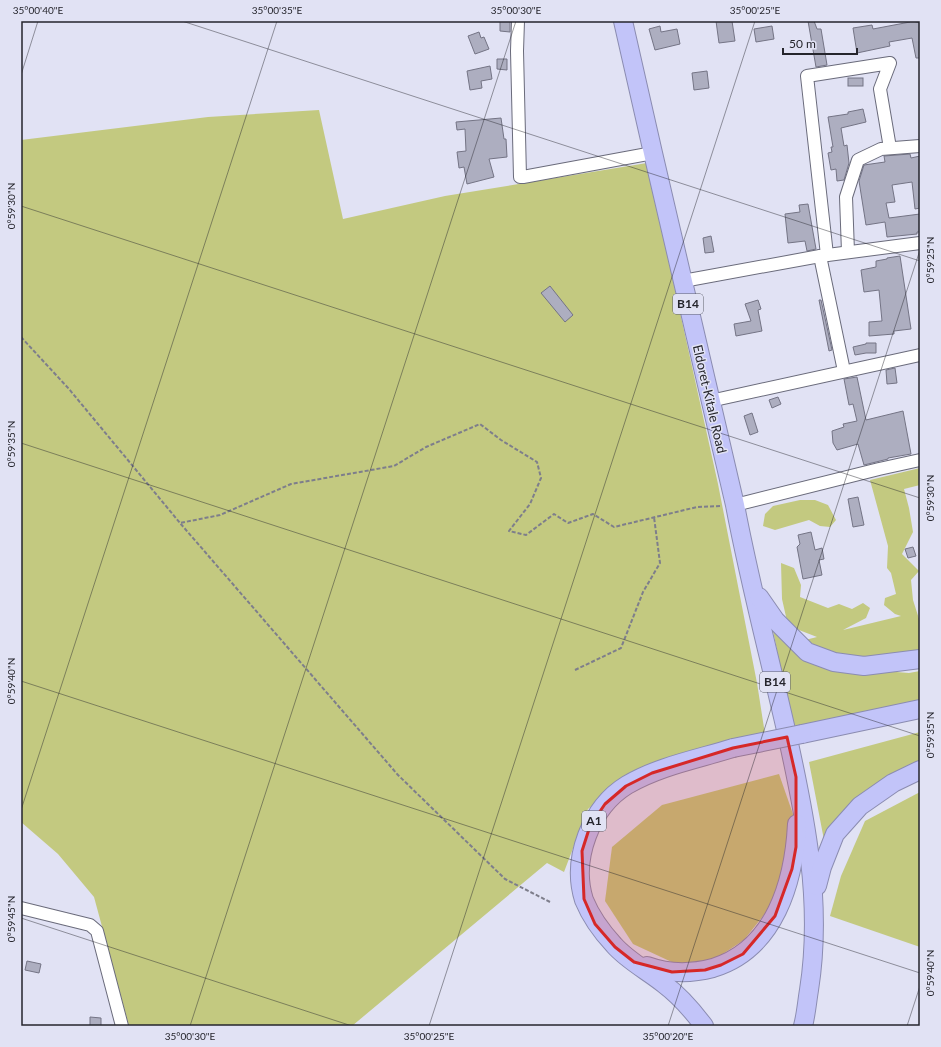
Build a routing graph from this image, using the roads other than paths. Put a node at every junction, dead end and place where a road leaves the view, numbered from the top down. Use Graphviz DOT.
graph roads {
  1 [pos="518,21"];
  2 [pos="623,21"];
  3 [pos="920,146"];
  4 [pos="890,148"];
  5 [pos="653,153"];
  6 [pos="920,243"];
  7 [pos="848,252"];
  8 [pos="823,256"];
  9 [pos="683,281"];
  10 [pos="920,355"];
  11 [pos="844,371"];
  12 [pos="710,401"];
  13 [pos="920,460"];
  14 [pos="735,505"];
  15 [pos="753,588"];
  16 [pos="920,659"];
  17 [pos="920,709"];
  18 [pos="920,770"];
  19 [pos="796,777"];
  20 [pos="814,902"];
  21 [pos="21,908"];
  22 [pos="634,962"];
  23 [pos="122,1026"];
  24 [pos="704,1026"];
  25 [pos="803,1026"];
  1 -- 5 [label="street"];
  2 -- 5 [label="highway, Eldoret-Kitale Road / B14"];
  3 -- 4 [label="street"];
  4 -- 7 [label="street"];
  4 -- 8 [label="street"];
  5 -- 9 [label="highway, Eldoret-Kitale Road / B14"];
  6 -- 7 [label="street"];
  7 -- 8 [label="street"];
  8 -- 9 [label="street"];
  8 -- 11 [label="street"];
  9 -- 12 [label="highway, Eldoret-Kitale Road / B14"];
  10 -- 11 [label="street"];
  11 -- 12 [label="street"];
  12 -- 14 [label="highway, Eldoret-Kitale Road / B14"];
  13 -- 14 [label="street"];
  14 -- 15 [label="highway, Eldoret-Kitale Road / B14"];
  15 -- 16 [label="highway"];
  15 -- 19 [label="highway, Eldoret-Kitale Road / B14"];
  17 -- 22 [label="highway, A1, bridge"];
  18 -- 20 [label="highway"];
  19 -- 20 [label="highway"];
  19 -- 22 [label="highway, A1"];
  20 -- 25 [label="highway"];
  21 -- 23 [label="street"];
  22 -- 24 [label="highway, A1"];
}
